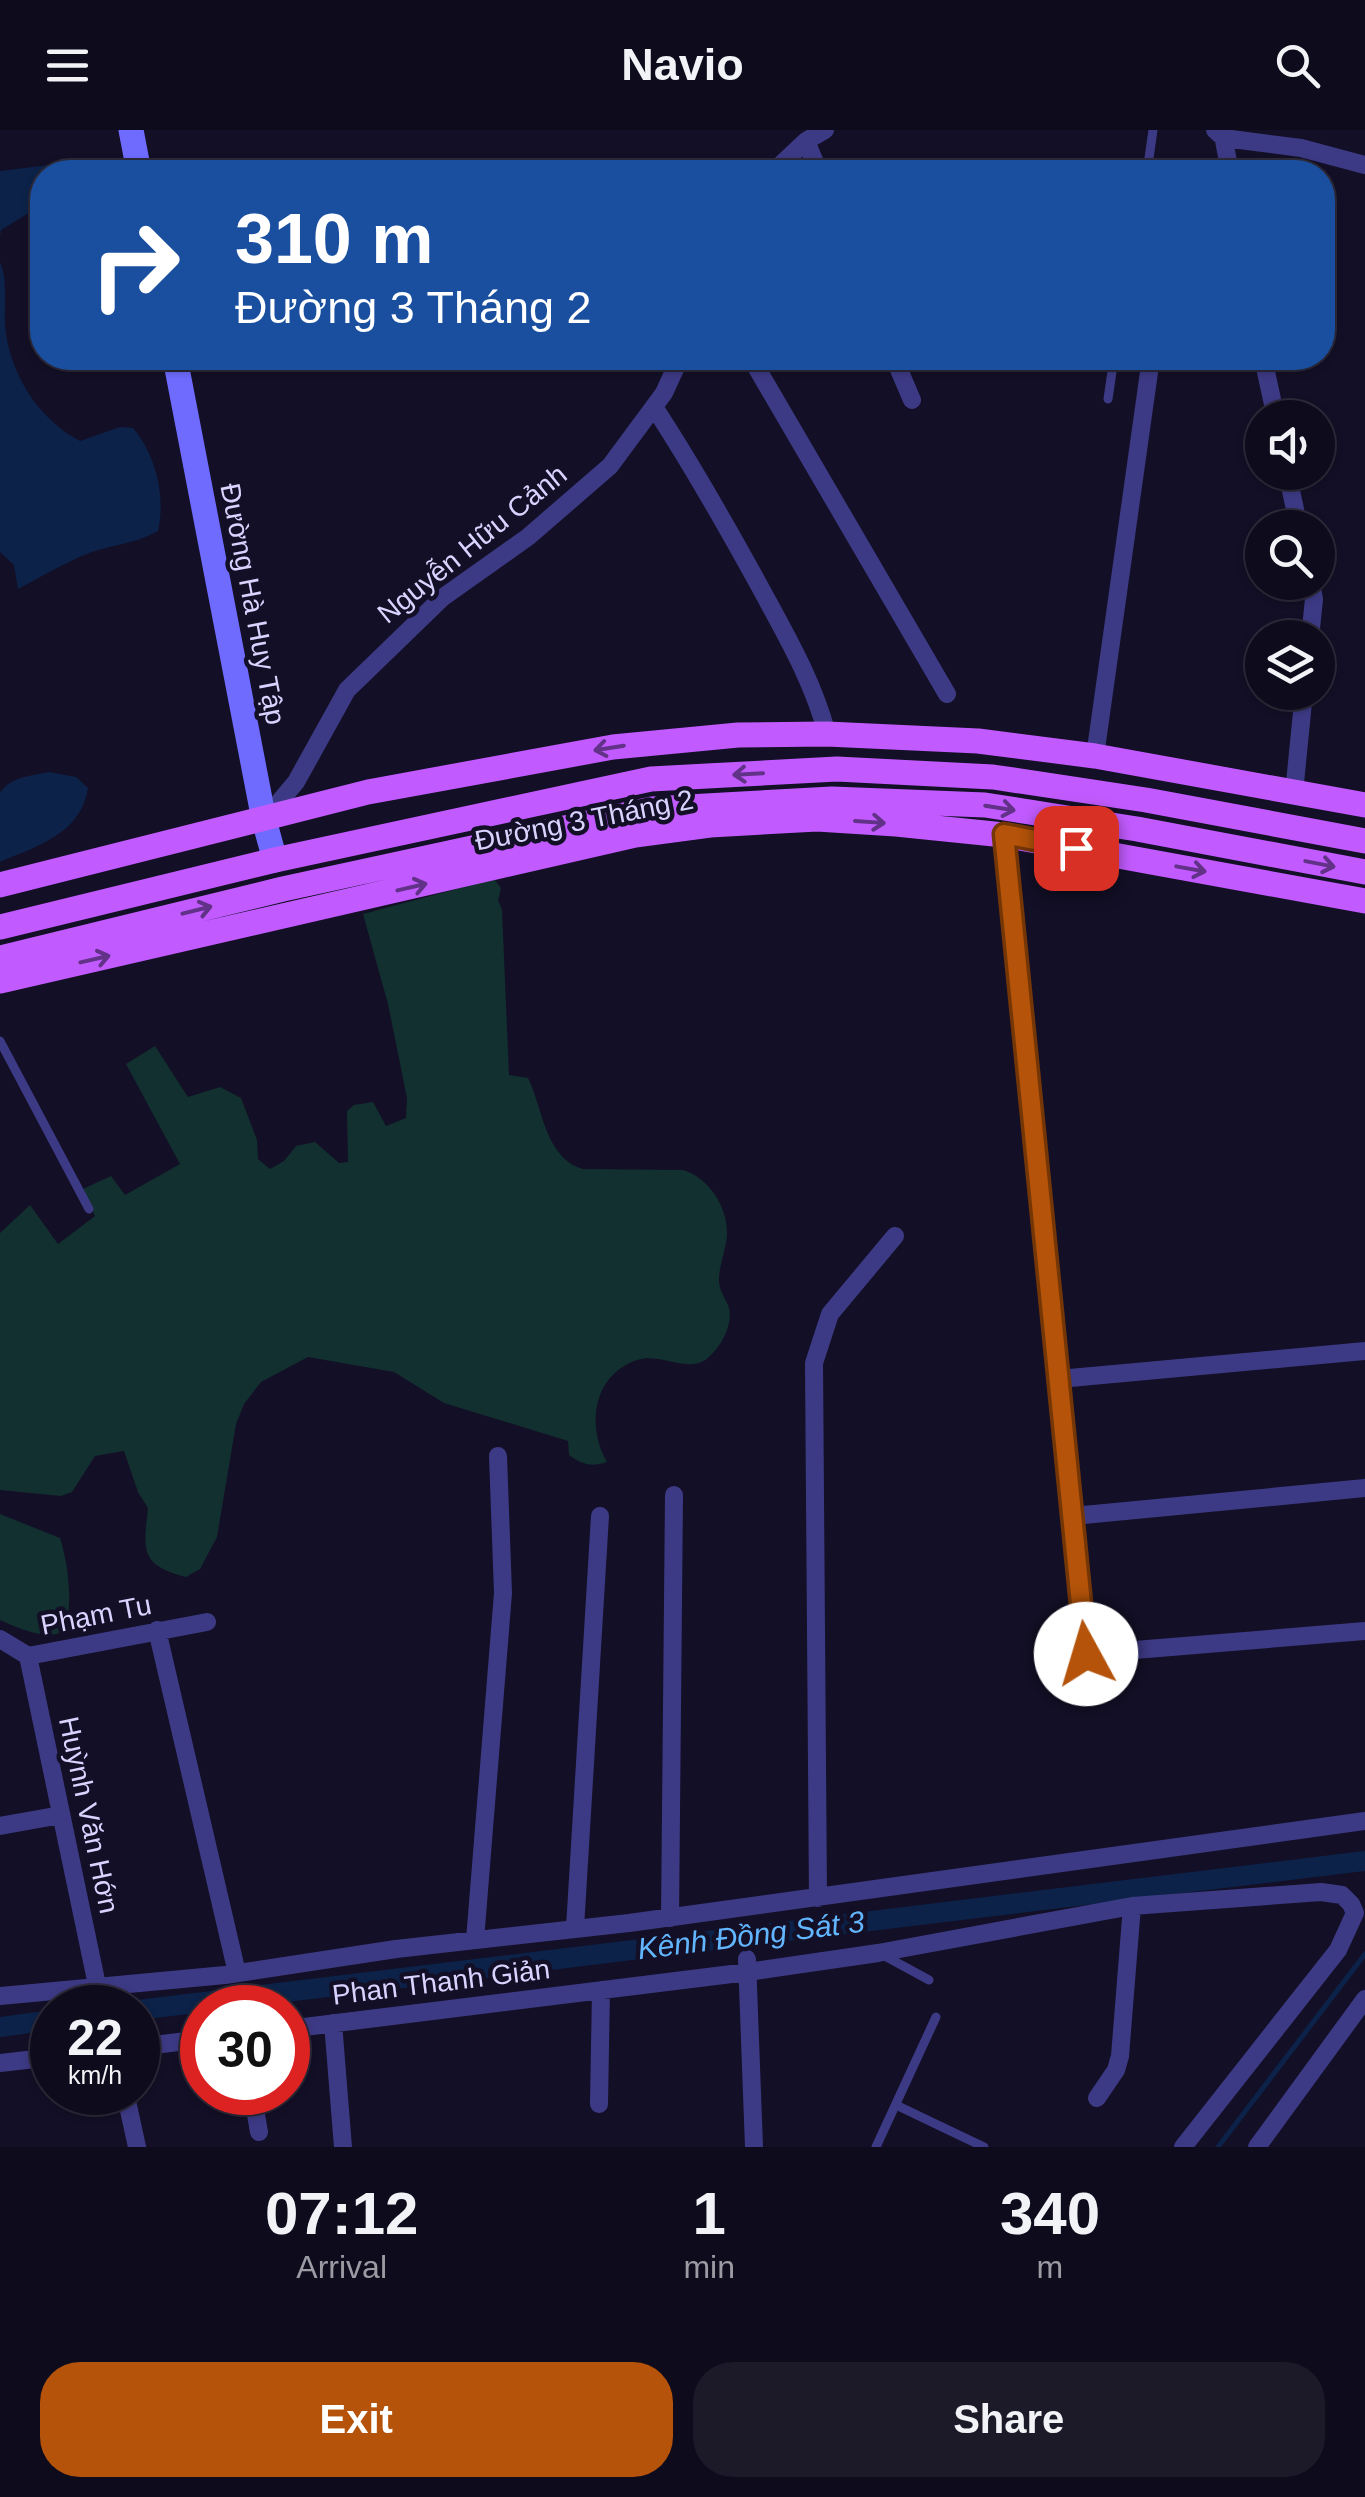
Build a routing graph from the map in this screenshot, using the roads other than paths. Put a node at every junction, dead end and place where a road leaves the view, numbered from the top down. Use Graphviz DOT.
graph roads {
  1 [pos="131,130"];
  2 [pos="825,130"];
  3 [pos="1153,130"];
  4 [pos="1220,132"];
  5 [pos="806,142"];
  6 [pos="137,160"];
  7 [pos="786,160"];
  8 [pos="813,160"];
  9 [pos="1149,160"];
  10 [pos="1227,160"];
  11 [pos="1365,164"];
  12 [pos="177,370"];
  13 [pos="675,370"];
  14 [pos="758,370"];
  15 [pos="899,370"];
  16 [pos="1112,370"];
  17 [pos="1149,370"];
  18 [pos="1266,370"];
  19 [pos="912,400"];
  20 [pos="1108,400"];
  21 [pos="1272,400"];
  22 [pos="654,406"];
  23 [pos="947,694"];
  24 [pos="1302,710"];
  25 [pos="827,734"];
  26 [pos="1095,756"];
  27 [pos="1294,793"];
  28 [pos="1365,805"];
  29 [pos="264,820"];
  30 [pos="1004,834"];
  31 [pos="1365,841"];
  32 [pos="275,860"];
  33 [pos="1365,872"];
  34 [pos="0,885"];
  35 [pos="283,889"];
  36 [pos="1365,901"];
  37 [pos="290,916"];
  38 [pos="0,926"];
  39 [pos="0,958"];
  40 [pos="0,980"];
  41 [pos="0,1040"];
  42 [pos="89,1209"];
  43 [pos="895,1236"];
  44 [pos="1365,1351"];
  45 [pos="1059,1378"];
  46 [pos="498,1456"];
  47 [pos="1365,1488"];
  48 [pos="674,1496"];
  49 [pos="600,1516"];
  50 [pos="1073,1516"];
  51 [pos="206,1622"];
  52 [pos="156,1630"];
  53 [pos="1365,1631"];
  54 [pos="0,1639"];
  55 [pos="28,1656"];
  56 [pos="61,1815"];
  57 [pos="1365,1821"];
  58 [pos="0,1826"];
  59 [pos="818,1898"];
  60 [pos="1132,1906"];
  61 [pos="670,1918"];
  62 [pos="575,1928"];
  63 [pos="475,1940"];
  64 [pos="878,1953"];
  65 [pos="748,1966"];
  66 [pos="236,1973"];
  67 [pos="929,1980"];
  68 [pos="97,1985"];
  69 [pos="108,1985"];
  70 [pos="600,1990"];
  71 [pos="30,1993"];
  72 [pos="0,1996"];
  73 [pos="1365,1999"];
  74 [pos="936,2017"];
  75 [pos="1358,2019"];
  76 [pos="334,2023"];
  77 [pos="310,2026"];
  78 [pos="30,2060"];
  79 [pos="0,2063"];
  80 [pos="1097,2098"];
  81 [pos="599,2104"];
  82 [pos="896,2105"];
  83 [pos="130,2115"];
  84 [pos="256,2115"];
  85 [pos="259,2132"];
  86 [pos="137,2147"];
  87 [pos="344,2147"];
  88 [pos="754,2147"];
  89 [pos="876,2147"];
  90 [pos="984,2147"];
  91 [pos="1183,2147"];
  92 [pos="1257,2147"];
  1 -- 6 [label="street"];
  2 -- 5 [label="street"];
  3 -- 9 [label="lane"];
  4 -- 10 [label="street"];
  4 -- 11 [label="street"];
  5 -- 7 [label="street"];
  5 -- 8 [label="street"];
  12 -- 29 [label="street, Đường Hà Huy Tập"];
  13 -- 22 [label="street, Nguyễn Hữu Cảnh"];
  14 -- 23 [label="street"];
  15 -- 19 [label="street"];
  16 -- 20 [label="lane"];
  17 -- 26 [label="street"];
  18 -- 21 [label="street"];
  22 -- 25 [label="street"];
  22 -- 29 [label="street, Nguyễn Hữu Cảnh"];
  24 -- 27 [label="street"];
  25 -- 26 [label="main road"];
  25 -- 29 [label="main road, one-way"];
  26 -- 27 [label="main road"];
  27 -- 28 [label="main road"];
  29 -- 32 [label="street, Đường Hà Huy Tập"];
  29 -- 34 [label="main road"];
  30 -- 36 [label="main road, Đường 3 Tháng 2, one-way"];
  37 -- 30 [label="main road, Đường 3 Tháng 2, one-way"];
  30 -- 45 [label="street"];
  31 -- 32 [label="main road, Đường 3 Tháng 2, one-way"];
  32 -- 35 [label="main road"];
  32 -- 38 [label="main road, Đường 3 Tháng 2"];
  35 -- 33 [label="main road, Đường 3 Tháng 2, one-way"];
  35 -- 37 [label="main road"];
  39 -- 35 [label="main road, Đường 3 Tháng 2, one-way"];
  40 -- 37 [label="main road, Đường 3 Tháng 2, one-way"];
  41 -- 42 [label="lane"];
  43 -- 59 [label="street"];
  44 -- 45 [label="street"];
  45 -- 50 [label="street"];
  46 -- 63 [label="street"];
  47 -- 50 [label="street"];
  48 -- 61 [label="street"];
  49 -- 62 [label="street"];
  50 -- 53 [label="street"];
  51 -- 52 [label="street, Phạm Tu"];
  52 -- 55 [label="street, Phạm Tu"];
  52 -- 66 [label="street"];
  54 -- 55 [label="street, Phạm Tu"];
  55 -- 56 [label="street, Huỳnh Văn Hớn"];
  56 -- 58 [label="street"];
  56 -- 68 [label="street, Huỳnh Văn Hớn"];
  57 -- 59 [label="street"];
  59 -- 61 [label="street"];
  60 -- 64 [label="street, Phan Thanh Giản"];
  60 -- 80 [label="street"];
  60 -- 91 [label="street, Phan Thanh Giản"];
  61 -- 62 [label="street"];
  62 -- 63 [label="street"];
  63 -- 66 [label="street"];
  64 -- 65 [label="street, Phan Thanh Giản"];
  64 -- 67 [label="lane"];
  65 -- 70 [label="street, Phan Thanh Giản"];
  65 -- 88 [label="street"];
  66 -- 69 [label="street"];
  70 -- 76 [label="street, Phan Thanh Giản"];
  70 -- 81 [label="street"];
  71 -- 72 [label="street"];
  73 -- 75 [label="street"];
  74 -- 82 [label="lane"];
  75 -- 92 [label="street"];
  76 -- 77 [label="street, Phan Thanh Giản"];
  76 -- 87 [label="street"];
  78 -- 79 [label="street"];
  82 -- 89 [label="lane"];
  82 -- 90 [label="lane"];
  83 -- 86 [label="street"];
  84 -- 85 [label="street"];
}
